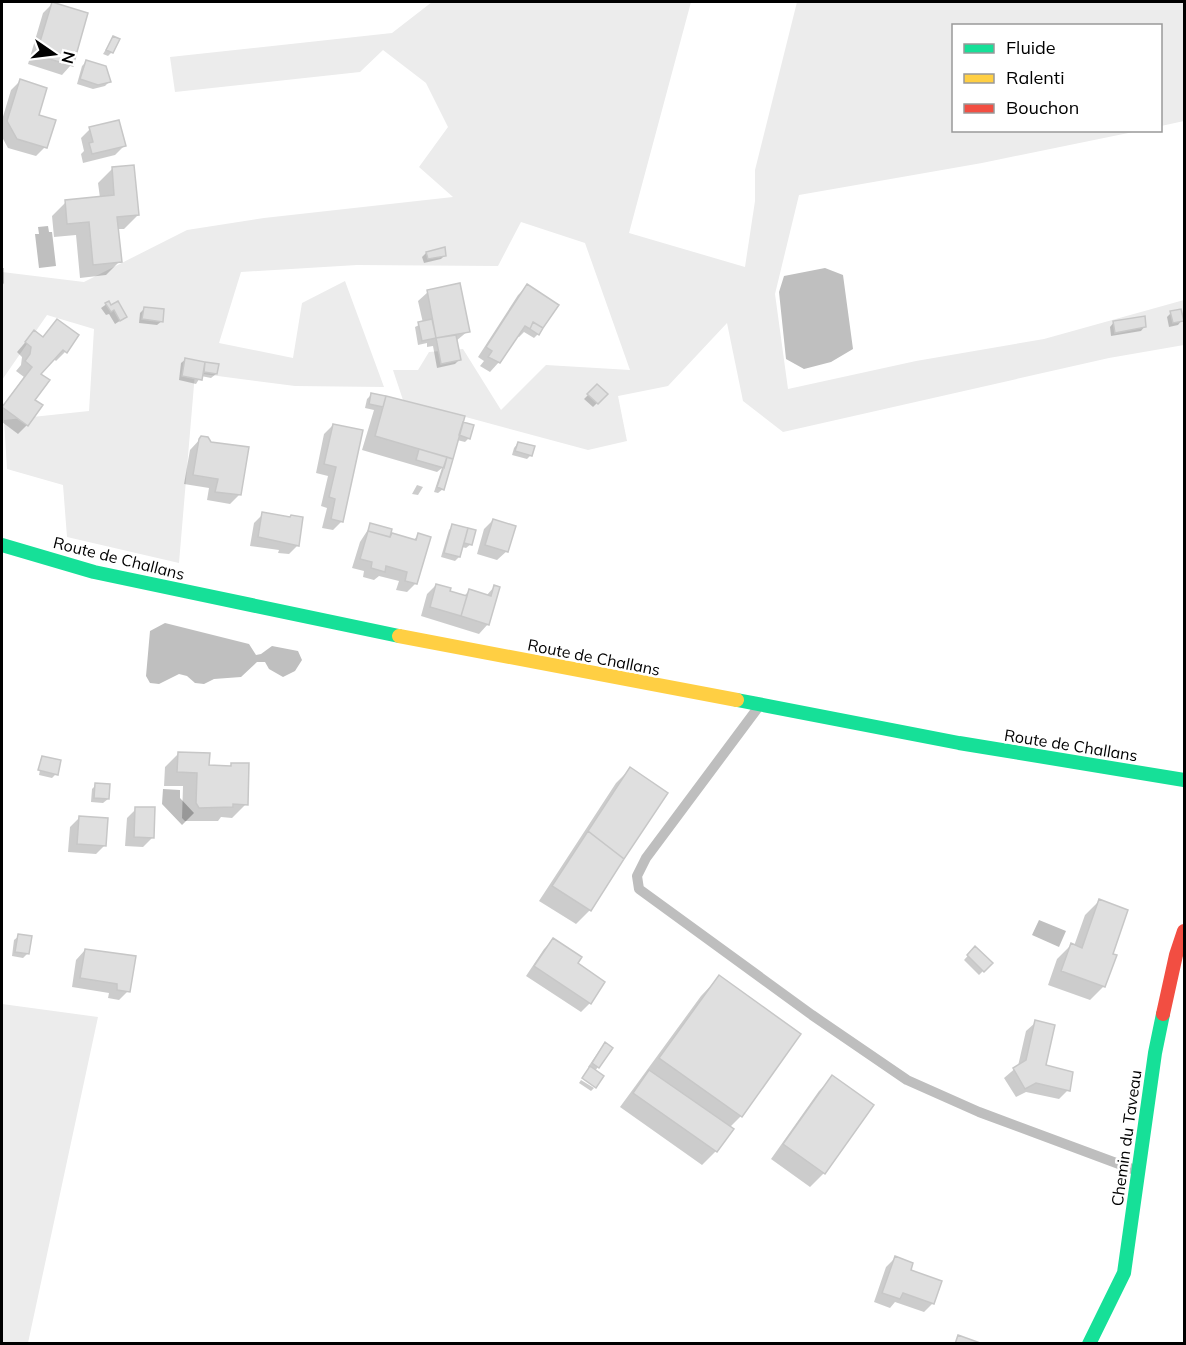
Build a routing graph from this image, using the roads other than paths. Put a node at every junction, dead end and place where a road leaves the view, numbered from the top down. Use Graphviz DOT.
graph roads {
  1 [pos="2,545"];
  2 [pos="759,706"];
  3 [pos="1185,780"];
  4 [pos="1185,932"];
  5 [pos="1137,1171"];
  6 [pos="1089,1344"];
  1 -- 2 [label="main road, Route de Challans"];
  2 -- 3 [label="main road, Route de Challans"];
  2 -- 5 [label="lane"];
  4 -- 5 [label="main road, Chemin du Taveau"];
  5 -- 6 [label="main road, Chemin du Taveau"];
}
